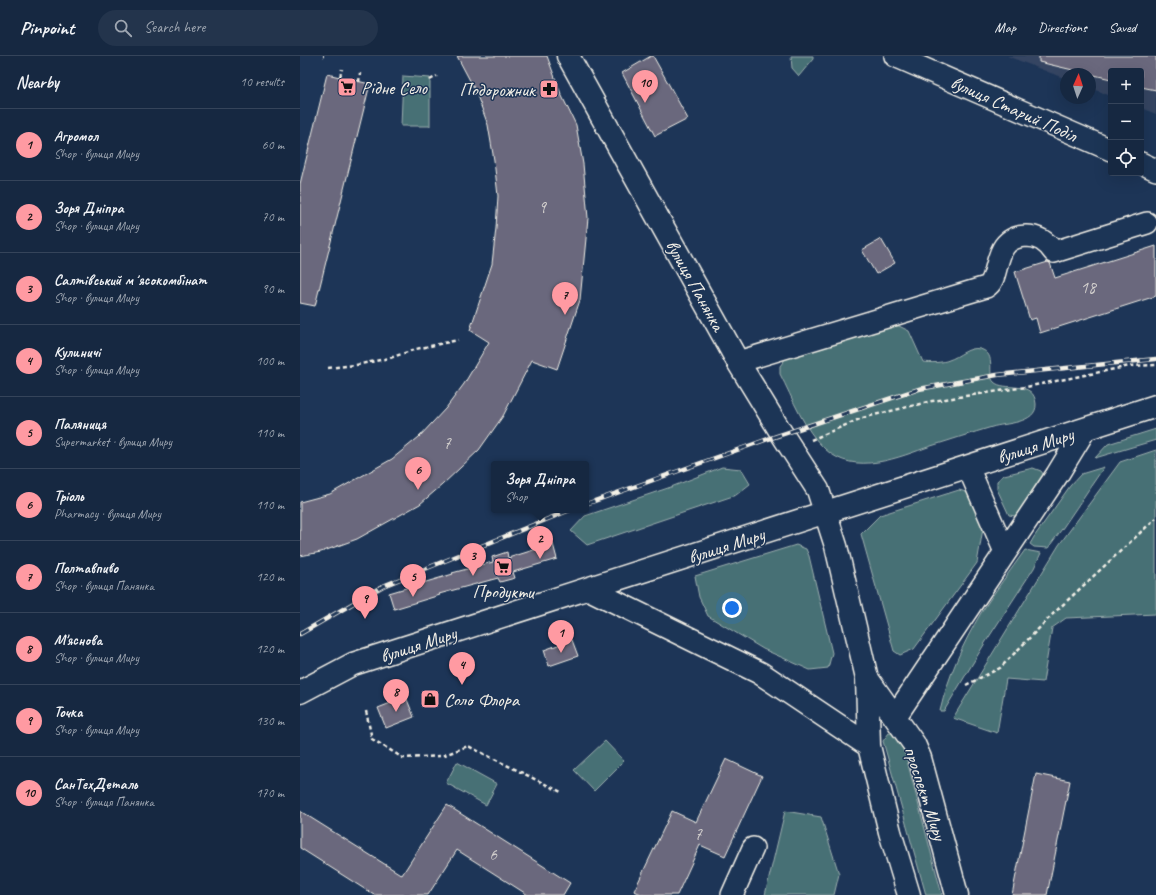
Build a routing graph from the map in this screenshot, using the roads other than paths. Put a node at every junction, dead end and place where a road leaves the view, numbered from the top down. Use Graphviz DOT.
graph roads {
  1 [pos="568,56"];
  2 [pos="895,56"];
  3 [pos="1108,149"];
  4 [pos="1144,164"];
  5 [pos="1156,170"];
  6 [pos="1147,223"];
  7 [pos="738,362"];
  8 [pos="1156,406"];
  9 [pos="1085,429"];
  10 [pos="968,467"];
  11 [pos="826,513"];
  12 [pos="1005,552"];
  13 [pos="589,589"];
  14 [pos="866,678"];
  15 [pos="300,692"];
  16 [pos="895,717"];
  17 [pos="869,746"];
  18 [pos="753,848"];
  19 [pos="732,895"];
  20 [pos="909,895"];
  21 [pos="957,895"];
  1 -- 7 [label="main road, вулиця Панянка"];
  2 -- 3 [label="street, вулиця Старий Поділ"];
  4 -- 5 [label="street"];
  6 -- 7 [label="street"];
  7 -- 11 [label="main road, вулиця Панянка"];
  8 -- 9 [label="main road, вулиця Миру"];
  9 -- 10 [label="main road, вулиця Миру"];
  9 -- 12 [label="main road"];
  10 -- 11 [label="main road, вулиця Миру"];
  10 -- 12 [label="street"];
  11 -- 13 [label="main road, вулиця Миру"];
  11 -- 14 [label="main road, проспект Миру"];
  12 -- 16 [label="main road"];
  13 -- 15 [label="main road, вулиця Миру"];
  13 -- 17 [label="main road"];
  14 -- 16 [label="main road, проспект Миру"];
  14 -- 17 [label="main road, проспект Миру"];
  16 -- 21 [label="main road, проспект Миру"];
  17 -- 20 [label="main road, проспект Миру"];
  18 -- 19 [label="street"];
}
